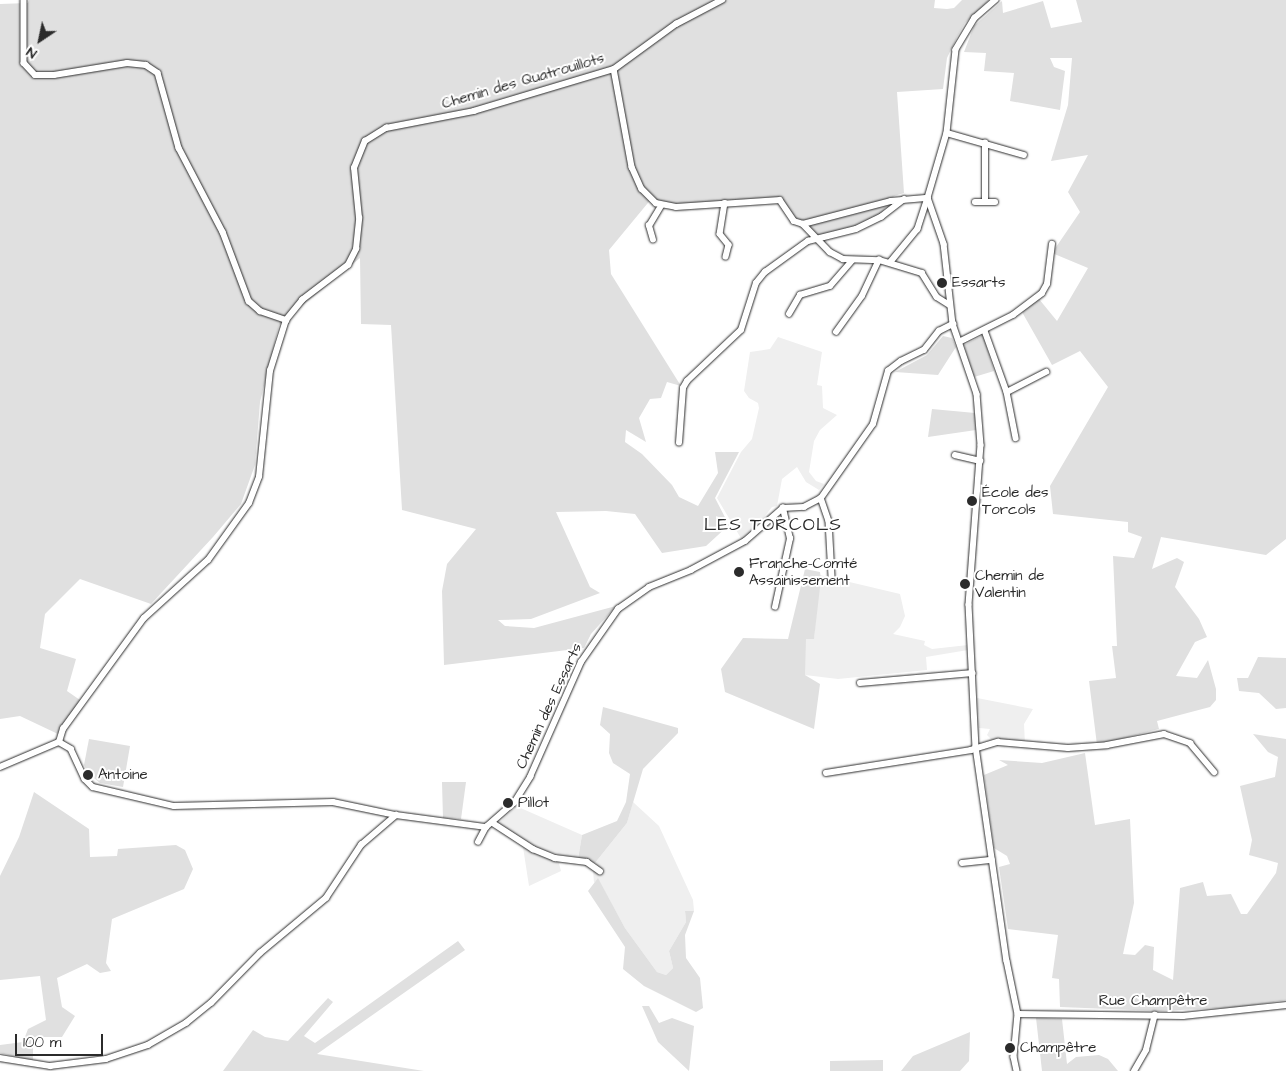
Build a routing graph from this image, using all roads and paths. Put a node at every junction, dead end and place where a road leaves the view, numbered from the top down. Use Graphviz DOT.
graph roads {
  1 [pos="722,0"];
  2 [pos="996,0"];
  3 [pos="24,3"];
  4 [pos="614,68"];
  5 [pos="948,133"];
  6 [pos="985,142"];
  7 [pos="1024,155"];
  8 [pos="928,198"];
  9 [pos="904,199"];
  10 [pos="975,202"];
  11 [pos="985,202"];
  12 [pos="995,202"];
  13 [pos="726,203"];
  14 [pos="662,206"];
  15 [pos="803,224"];
  16 [pos="818,239"];
  17 [pos="653,240"];
  18 [pos="1052,244"];
  19 [pos="726,257"];
  20 [pos="879,260"];
  21 [pos="852,261"];
  22 [pos="891,262"];
  23 [pos="950,305"];
  24 [pos="789,314"];
  25 [pos="286,320"];
  26 [pos="952,324"];
  27 [pos="985,331"];
  28 [pos="836,332"];
  29 [pos="959,342"];
  30 [pos="1046,372"];
  31 [pos="1007,392"];
  32 [pos="1016,438"];
  33 [pos="679,443"];
  34 [pos="955,455"];
  35 [pos="980,461"];
  36 [pos="821,498"];
  37 [pos="782,508"];
  38 [pos="832,576"];
  39 [pos="775,607"];
  40 [pos="973,673"];
  41 [pos="860,683"];
  42 [pos="59,742"];
  43 [pos="976,747"];
  44 [pos="0,767"];
  45 [pos="1214,772"];
  46 [pos="826,773"];
  47 [pos="396,815"];
  48 [pos="493,823"];
  49 [pos="486,827"];
  50 [pos="478,842"];
  51 [pos="992,860"];
  52 [pos="962,863"];
  53 [pos="600,871"];
  54 [pos="1286,1005"];
  55 [pos="1018,1014"];
  56 [pos="1155,1015"];
  57 [pos="0,1058"];
  58 [pos="1016,1071"];
  59 [pos="1134,1071"];
  1 -- 4 [label="street, Chemin des Quatrouillots"];
  2 -- 5 [label="street"];
  3 -- 25 [label="street"];
  4 -- 14 [label="street"];
  4 -- 25 [label="street, Chemin des Quatrouillots"];
  5 -- 6 [label="street"];
  5 -- 8 [label="street"];
  6 -- 7 [label="street"];
  6 -- 11 [label="street"];
  8 -- 9 [label="street"];
  8 -- 22 [label="street"];
  8 -- 23 [label="street"];
  9 -- 15 [label="street"];
  9 -- 16 [label="street"];
  10 -- 11 [label="street"];
  11 -- 12 [label="street"];
  13 -- 14 [label="street"];
  13 -- 15 [label="street"];
  13 -- 19 [label="street"];
  14 -- 17 [label="street"];
  15 -- 16 [label="street"];
  16 -- 21 [label="street"];
  16 -- 33 [label="street"];
  18 -- 27 [label="street"];
  20 -- 21 [label="street"];
  20 -- 22 [label="street"];
  20 -- 28 [label="street"];
  21 -- 24 [label="street"];
  22 -- 23 [label="street"];
  23 -- 26 [label="street"];
  25 -- 42 [label="street, Chemin des Quatrouillots"];
  26 -- 29 [label="street"];
  26 -- 36 [label="street"];
  27 -- 29 [label="street"];
  27 -- 31 [label="street"];
  29 -- 35 [label="street"];
  30 -- 31 [label="street"];
  31 -- 32 [label="street"];
  34 -- 35 [label="street"];
  35 -- 40 [label="street"];
  36 -- 37 [label="street"];
  36 -- 38 [label="street"];
  37 -- 39 [label="street"];
  37 -- 48 [label="street, Chemin des Essarts"];
  40 -- 41 [label="street"];
  40 -- 43 [label="street"];
  42 -- 44 [label="street"];
  42 -- 47 [label="street"];
  43 -- 45 [label="street"];
  43 -- 46 [label="street"];
  43 -- 51 [label="street"];
  47 -- 49 [label="street"];
  47 -- 57 [label="street"];
  48 -- 49 [label="street, Chemin des Essarts"];
  48 -- 53 [label="street"];
  49 -- 50 [label="street"];
  51 -- 52 [label="street"];
  51 -- 55 [label="street"];
  54 -- 56 [label="street, Rue Champêtre"];
  55 -- 56 [label="street, Rue Champêtre"];
  55 -- 58 [label="street"];
  56 -- 59 [label="street"];
}
